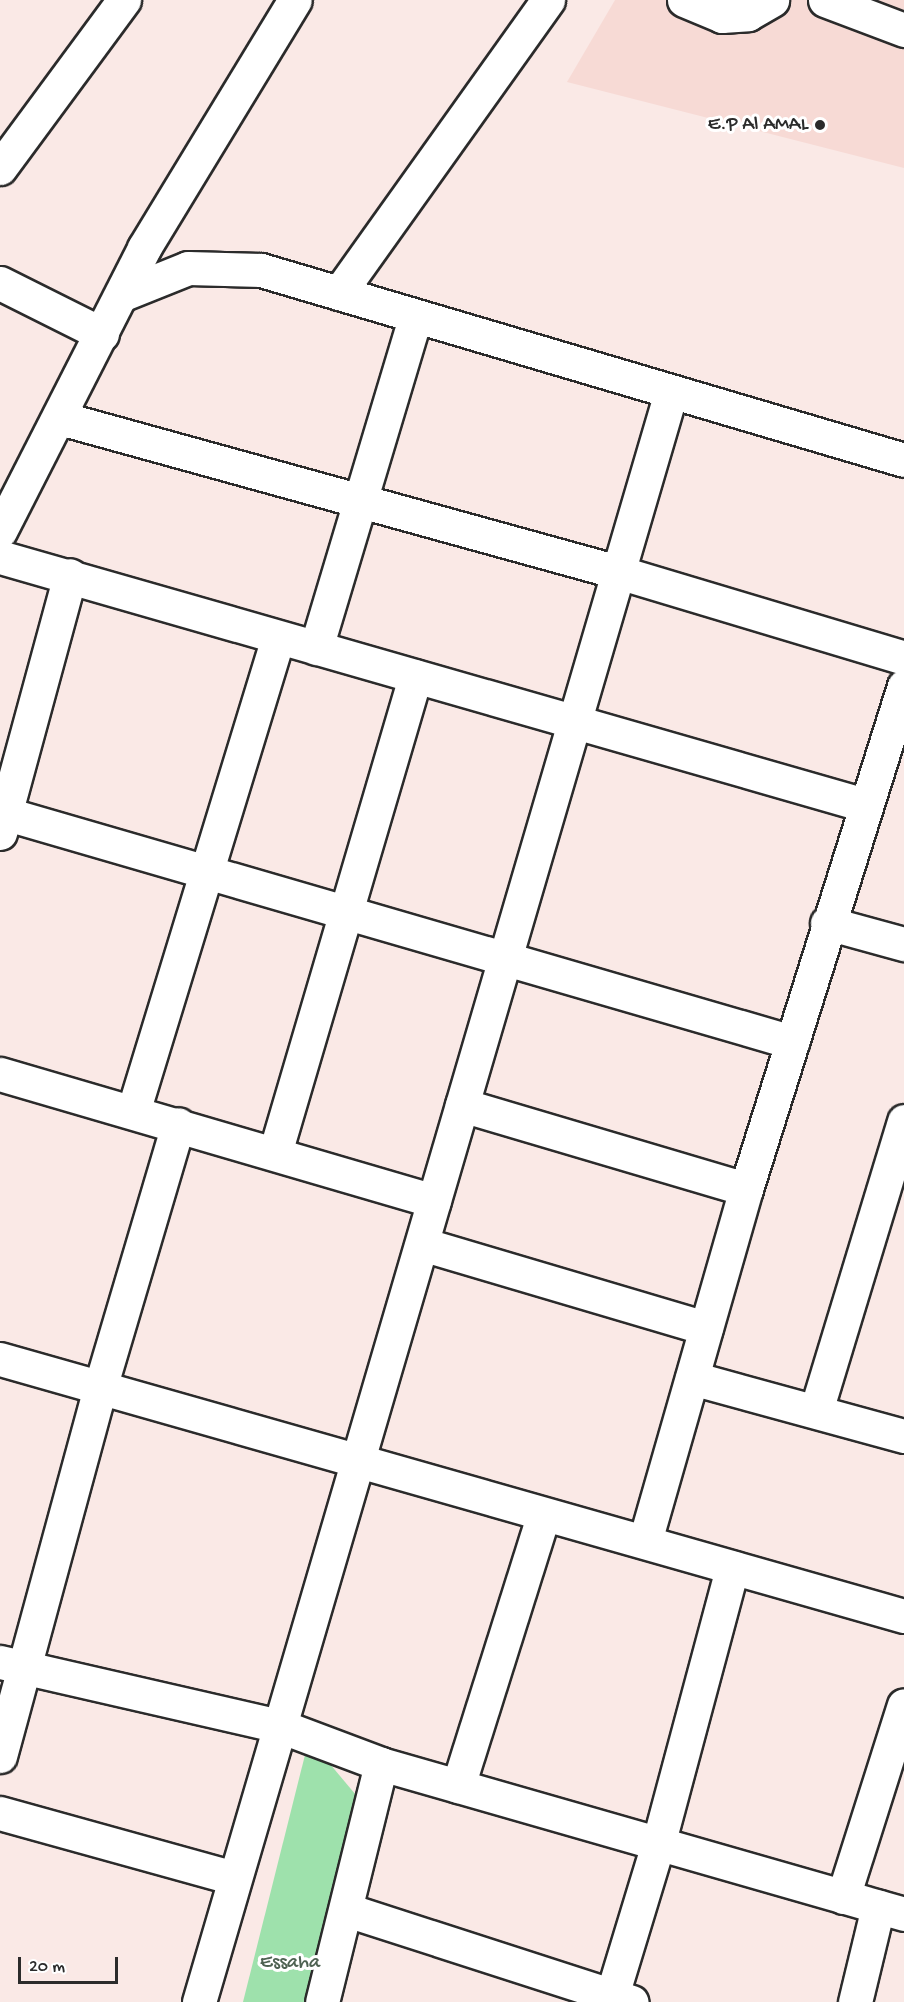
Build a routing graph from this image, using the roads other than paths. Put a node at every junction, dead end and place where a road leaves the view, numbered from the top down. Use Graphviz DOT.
graph roads {
  1 [pos="124,0"];
  2 [pos="295,0"];
  3 [pos="548,0"];
  4 [pos="684,0"];
  5 [pos="772,0"];
  6 [pos="825,0"];
  7 [pos="904,30"];
  8 [pos="0,168"];
  9 [pos="0,283"];
  10 [pos="339,293"];
  11 [pos="121,295"];
  12 [pos="416,318"];
  13 [pos="102,334"];
  14 [pos="671,392"];
  15 [pos="60,418"];
  16 [pos="904,460"];
  17 [pos="360,501"];
  18 [pos="0,531"];
  19 [pos="0,557"];
  20 [pos="618,572"];
  21 [pos="70,575"];
  22 [pos="278,638"];
  23 [pos="316,648"];
  24 [pos="904,658"];
  25 [pos="415,676"];
  26 [pos="904,686"];
  27 [pos="574,722"];
  28 [pos="865,805"];
  29 [pos="2,820"];
  30 [pos="205,873"];
  31 [pos="343,915"];
  32 [pos="827,923"];
  33 [pos="904,944"];
  34 [pos="508,959"];
  35 [pos="792,1042"];
  36 [pos="0,1074"];
  37 [pos="462,1105"];
  38 [pos="133,1112"];
  39 [pos="904,1121"];
  40 [pos="178,1124"];
  41 [pos="275,1153"];
  42 [pos="746,1189"];
  43 [pos="434,1201"];
  44 [pos="422,1244"];
  45 [pos="706,1328"];
  46 [pos="0,1359"];
  47 [pos="692,1378"];
  48 [pos="100,1388"];
  49 [pos="816,1411"];
  50 [pos="904,1436"];
  51 [pos="358,1462"];
  52 [pos="543,1516"];
  53 [pos="645,1541"];
  54 [pos="732,1568"];
  55 [pos="904,1616"];
  56 [pos="12,1665"];
  57 [pos="904,1705"];
  58 [pos="280,1726"];
  59 [pos="0,1756"];
  60 [pos="381,1764"];
  61 [pos="458,1786"];
  62 [pos="0,1813"];
  63 [pos="659,1841"];
  64 [pos="234,1878"];
  65 [pos="843,1897"];
  66 [pos="347,1910"];
  67 [pos="891,1911"];
  68 [pos="618,2000"];
  69 [pos="200,2002"];
  70 [pos="322,2002"];
  71 [pos="855,2002"];
  1 -- 8 [label="street"];
  2 -- 11 [label="street"];
  3 -- 10 [label="street"];
  4 -- 5 [label="street"];
  6 -- 7 [label="street"];
  9 -- 13 [label="street"];
  10 -- 11 [label="street"];
  10 -- 12 [label="street"];
  11 -- 13 [label="street"];
  12 -- 14 [label="street"];
  12 -- 17 [label="street"];
  13 -- 15 [label="street"];
  14 -- 16 [label="street"];
  14 -- 20 [label="street"];
  15 -- 17 [label="street"];
  15 -- 18 [label="street"];
  17 -- 20 [label="street"];
  17 -- 23 [label="street"];
  19 -- 21 [label="street"];
  20 -- 24 [label="street"];
  20 -- 27 [label="street"];
  21 -- 22 [label="street"];
  21 -- 29 [label="street"];
  22 -- 23 [label="street"];
  22 -- 30 [label="street"];
  23 -- 25 [label="street"];
  25 -- 27 [label="street"];
  25 -- 31 [label="street"];
  26 -- 28 [label="street"];
  27 -- 28 [label="street"];
  27 -- 34 [label="street"];
  28 -- 32 [label="street"];
  29 -- 30 [label="street"];
  30 -- 31 [label="street"];
  30 -- 38 [label="street"];
  31 -- 34 [label="street"];
  31 -- 41 [label="street"];
  32 -- 33 [label="street"];
  32 -- 35 [label="street"];
  34 -- 35 [label="street"];
  34 -- 37 [label="street"];
  35 -- 42 [label="street"];
  36 -- 38 [label="street"];
  37 -- 42 [label="street"];
  37 -- 43 [label="street"];
  38 -- 40 [label="street"];
  39 -- 49 [label="street"];
  40 -- 41 [label="street"];
  40 -- 48 [label="street"];
  41 -- 43 [label="street"];
  42 -- 45 [label="street"];
  43 -- 44 [label="street"];
  44 -- 45 [label="street"];
  44 -- 51 [label="street"];
  45 -- 47 [label="street"];
  46 -- 48 [label="street"];
  47 -- 49 [label="street"];
  47 -- 53 [label="street"];
  48 -- 51 [label="street"];
  48 -- 56 [label="street"];
  49 -- 50 [label="street"];
  51 -- 52 [label="street"];
  51 -- 58 [label="street"];
  52 -- 53 [label="street"];
  52 -- 61 [label="street"];
  53 -- 54 [label="street"];
  54 -- 55 [label="street"];
  54 -- 63 [label="street"];
  56 -- 58 [label="street"];
  56 -- 59 [label="street"];
  57 -- 65 [label="street"];
  58 -- 60 [label="street"];
  58 -- 64 [label="street"];
  60 -- 61 [label="street"];
  60 -- 66 [label="street"];
  61 -- 63 [label="street"];
  62 -- 64 [label="street"];
  63 -- 65 [label="street"];
  63 -- 68 [label="street"];
  64 -- 69 [label="street"];
  65 -- 67 [label="street"];
  66 -- 68 [label="street"];
  66 -- 70 [label="street"];
  67 -- 71 [label="street"];
}
